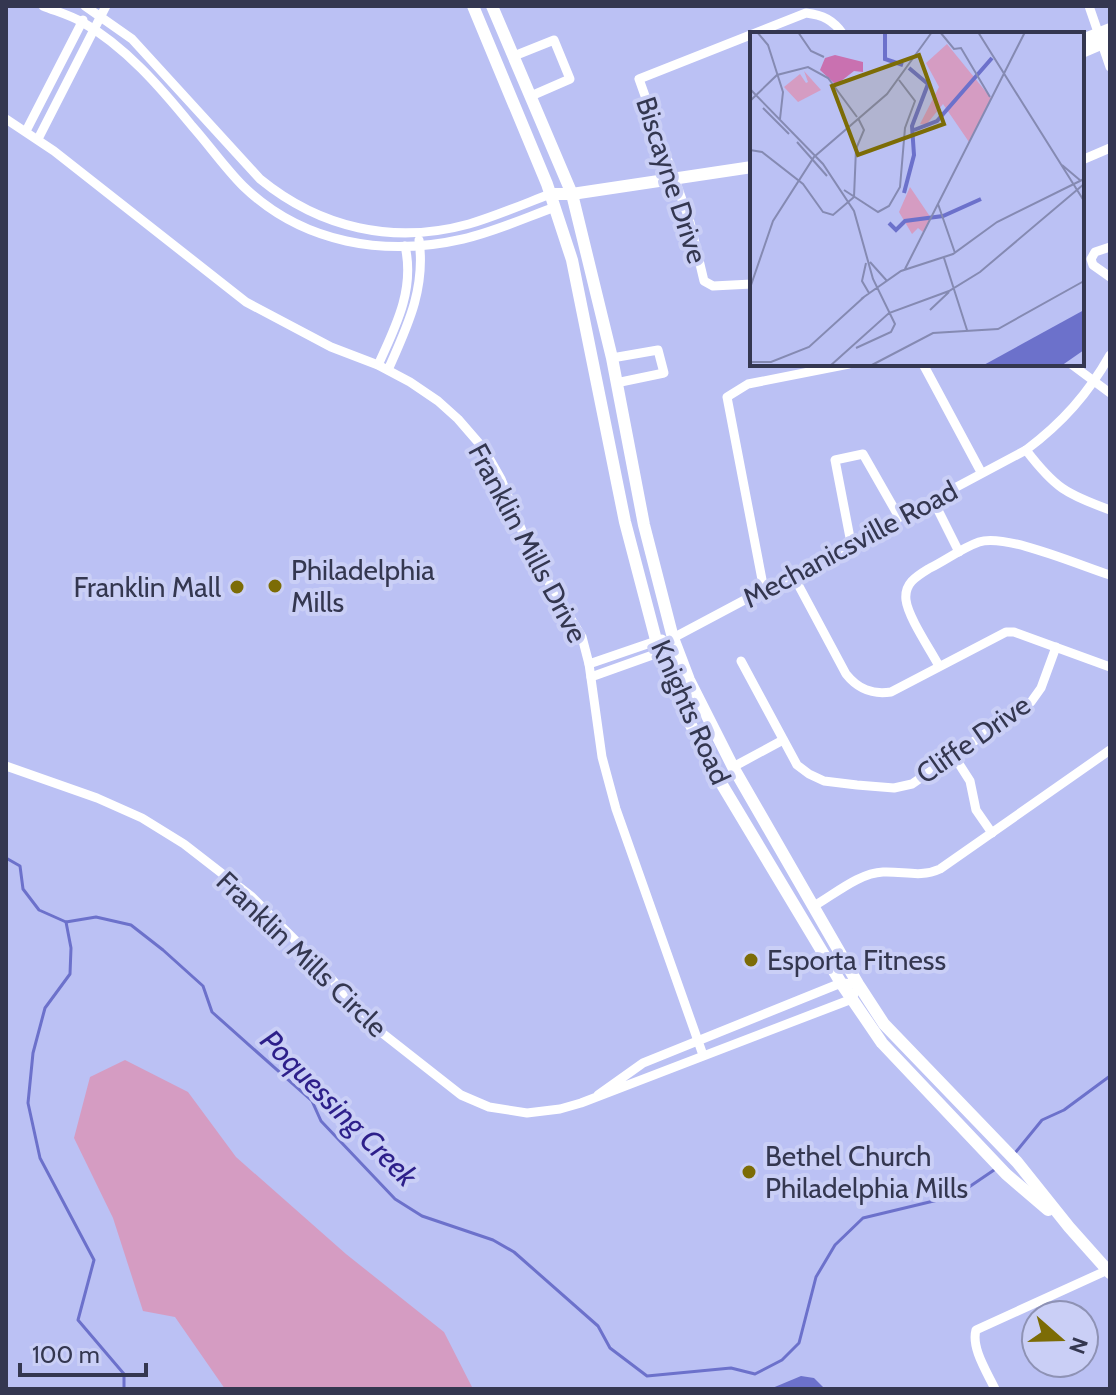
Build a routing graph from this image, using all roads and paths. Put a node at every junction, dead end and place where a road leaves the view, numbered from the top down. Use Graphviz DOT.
graph roads {
  1 [pos="43,6"];
  2 [pos="106,6"];
  3 [pos="473,6"];
  4 [pos="492,6"];
  5 [pos="1089,6"];
  6 [pos="88,7"];
  7 [pos="100,16"];
  8 [pos="82,22"];
  9 [pos="93,30"];
  10 [pos="757,32"];
  11 [pos="842,32"];
  12 [pos="750,35"];
  13 [pos="1106,36"];
  14 [pos="1084,40"];
  15 [pos="1084,51"];
  16 [pos="514,56"];
  17 [pos="1110,67"];
  18 [pos="531,96"];
  19 [pos="6,119"];
  20 [pos="26,131"];
  21 [pos="38,139"];
  22 [pos="1110,148"];
  23 [pos="1084,159"];
  24 [pos="750,167"];
  25 [pos="675,179"];
  26 [pos="550,194"];
  27 [pos="572,194"];
  28 [pos="555,207"];
  29 [pos="418,233"];
  30 [pos="403,234"];
  31 [pos="420,246"];
  32 [pos="1110,247"];
  33 [pos="406,248"];
  34 [pos="1110,277"];
  35 [pos="750,284"];
  36 [pos="1110,355"];
  37 [pos="612,358"];
  38 [pos="839,366"];
  39 [pos="924,366"];
  40 [pos="1073,366"];
  41 [pos="383,368"];
  42 [pos="616,383"];
  43 [pos="1094,383"];
  44 [pos="598,387"];
  45 [pos="1110,393"];
  46 [pos="1026,450"];
  47 [pos="981,472"];
  48 [pos="933,500"];
  49 [pos="1110,510"];
  50 [pos="899,517"];
  51 [pos="851,543"];
  52 [pos="959,552"];
  53 [pos="793,575"];
  54 [pos="1110,575"];
  55 [pos="764,590"];
  56 [pos="673,638"];
  57 [pos="658,646"];
  58 [pos="1056,647"];
  59 [pos="741,661"];
  60 [pos="589,664"];
  61 [pos="939,666"];
  62 [pos="1110,667"];
  63 [pos="591,677"];
  64 [pos="783,740"];
  65 [pos="1110,750"];
  66 [pos="954,756"];
  67 [pos="6,766"];
  68 [pos="735,771"];
  69 [pos="722,785"];
  70 [pos="992,833"];
  71 [pos="814,906"];
  72 [pos="841,983"];
  73 [pos="858,984"];
  74 [pos="852,999"];
  75 [pos="698,1039"];
  76 [pos="703,1055"];
  77 [pos="598,1095"];
  78 [pos="1069,1227"];
  79 [pos="1109,1271"];
  80 [pos="995,1389"];
  1 -- 8 [label="street"];
  2 -- 7 [label="street"];
  3 -- 26 [label="main road, Knights Road"];
  4 -- 16 [label="main road, Knights Road"];
  5 -- 13 [label="street"];
  6 -- 7 [label="street"];
  6 -- 8 [label="street"];
  7 -- 9 [label="street"];
  7 -- 30 [label="street"];
  8 -- 9 [label="street"];
  8 -- 20 [label="street"];
  9 -- 21 [label="street"];
  9 -- 33 [label="street"];
  10 -- 11 [label="street, Biscayne Drive"];
  12 -- 25 [label="street, Biscayne Drive"];
  13 -- 14 [label="main road"];
  13 -- 15 [label="main road"];
  13 -- 17 [label="street"];
  16 -- 18 [label="main road, Knights Road"];
  16 -- 18 [label="street"];
  18 -- 27 [label="main road, Knights Road"];
  19 -- 20 [label="street, Franklin Mills Drive"];
  20 -- 21 [label="street, Franklin Mills Drive"];
  21 -- 41 [label="street, Franklin Mills Drive"];
  22 -- 23 [label="street"];
  24 -- 25 [label="main road"];
  25 -- 27 [label="main road"];
  25 -- 35 [label="street, Biscayne Drive"];
  26 -- 27 [label="main road"];
  26 -- 28 [label="main road, Knights Road"];
  26 -- 29 [label="street"];
  27 -- 28 [label="main road"];
  27 -- 37 [label="main road, Knights Road"];
  28 -- 31 [label="street"];
  28 -- 44 [label="main road, Knights Road"];
  29 -- 30 [label="street"];
  29 -- 31 [label="street"];
  30 -- 33 [label="street"];
  31 -- 33 [label="street"];
  31 -- 41 [label="street"];
  32 -- 34 [label="street"];
  33 -- 41 [label="street"];
  36 -- 43 [label="street, Mechanicsville Road"];
  37 -- 42 [label="main road, Knights Road"];
  37 -- 42 [label="street"];
  38 -- 55 [label="street"];
  39 -- 47 [label="street"];
  40 -- 43 [label="street"];
  41 -- 60 [label="street, Franklin Mills Drive"];
  42 -- 44 [label="main road"];
  42 -- 56 [label="main road, Knights Road"];
  43 -- 45 [label="street"];
  43 -- 46 [label="street, Mechanicsville Road"];
  44 -- 57 [label="main road, Knights Road"];
  46 -- 47 [label="street, Mechanicsville Road"];
  46 -- 49 [label="street"];
  47 -- 48 [label="street, Mechanicsville Road"];
  48 -- 50 [label="street, Mechanicsville Road"];
  48 -- 52 [label="street"];
  50 -- 51 [label="street, Mechanicsville Road"];
  50 -- 51 [label="street"];
  51 -- 53 [label="street, Mechanicsville Road"];
  52 -- 54 [label="street"];
  52 -- 61 [label="street"];
  53 -- 55 [label="street, Mechanicsville Road"];
  53 -- 61 [label="street"];
  55 -- 56 [label="street, Mechanicsville Road"];
  56 -- 57 [label="street"];
  56 -- 68 [label="main road, Knights Road"];
  57 -- 60 [label="street"];
  57 -- 63 [label="street"];
  57 -- 69 [label="main road, Knights Road"];
  58 -- 61 [label="street"];
  58 -- 62 [label="street"];
  58 -- 66 [label="street, Cliffe Drive"];
  59 -- 64 [label="street, Cliffe Drive"];
  60 -- 63 [label="street, Franklin Mills Drive"];
  63 -- 75 [label="street, Franklin Mills Drive"];
  64 -- 66 [label="street, Cliffe Drive"];
  64 -- 68 [label="street"];
  65 -- 70 [label="street"];
  66 -- 70 [label="street"];
  67 -- 77 [label="street, Franklin Mills Circle"];
  68 -- 69 [label="main road"];
  68 -- 71 [label="main road, Knights Road"];
  69 -- 72 [label="main road, Knights Road"];
  70 -- 71 [label="street"];
  71 -- 73 [label="main road, Knights Road"];
  72 -- 73 [label="street, Franklin Mills Circle"];
  72 -- 74 [label="main road, Knights Road"];
  72 -- 75 [label="street, Franklin Mills Circle"];
  73 -- 74 [label="street"];
  73 -- 78 [label="main road, Knights Road"];
  74 -- 76 [label="street, Franklin Mills Circle"];
  74 -- 78 [label="main road, Knights Road"];
  75 -- 76 [label="street, Franklin Mills Drive"];
  75 -- 77 [label="street, Franklin Mills Circle"];
  76 -- 77 [label="street, Franklin Mills Circle"];
  78 -- 79 [label="main road, Knights Road"];
  79 -- 80 [label="street"];
}
